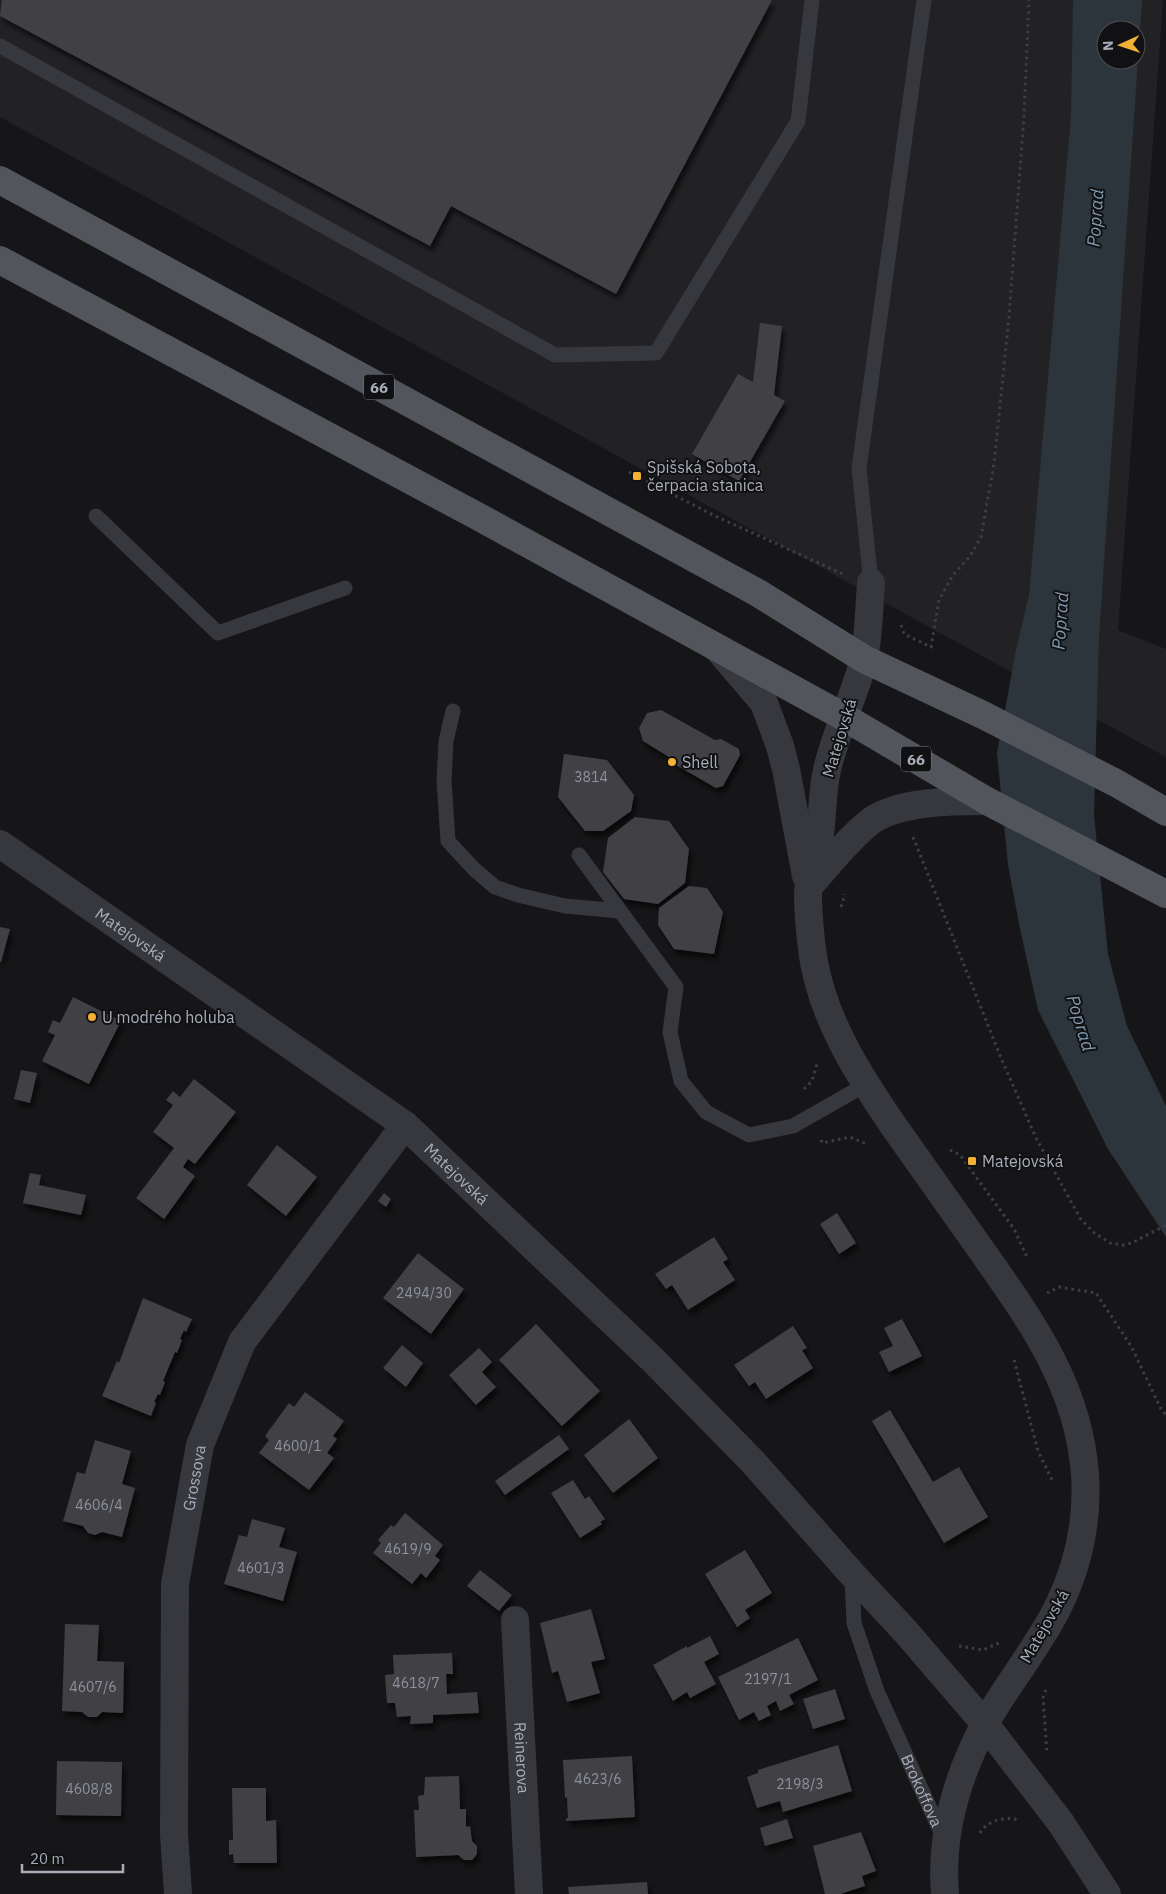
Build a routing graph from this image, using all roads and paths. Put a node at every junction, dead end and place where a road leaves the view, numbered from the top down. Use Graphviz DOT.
graph roads {
  1 [pos="812,0"];
  2 [pos="924,0"];
  3 [pos="1029,0"];
  4 [pos="0,46"];
  5 [pos="0,180"];
  6 [pos="0,260"];
  7 [pos="629,472"];
  8 [pos="96,516"];
  9 [pos="870,583"];
  10 [pos="345,588"];
  11 [pos="899,618"];
  12 [pos="718,649"];
  13 [pos="864,659"];
  14 [pos="453,711"];
  15 [pos="844,717"];
  16 [pos="987,801"];
  17 [pos="1166,812"];
  18 [pos="911,833"];
  19 [pos="0,844"];
  20 [pos="579,855"];
  21 [pos="808,888"];
  22 [pos="845,893"];
  23 [pos="1166,894"];
  24 [pos="620,911"];
  25 [pos="840,912"];
  26 [pos="819,1059"];
  27 [pos="865,1085"];
  28 [pos="813,1115"];
  29 [pos="405,1125"];
  30 [pos="944,1146"];
  31 [pos="874,1147"];
  32 [pos="1166,1225"];
  33 [pos="1029,1262"];
  34 [pos="1041,1287"];
  35 [pos="1013,1355"];
  36 [pos="1166,1415"];
  37 [pos="1053,1481"];
  38 [pos="852,1574"];
  39 [pos="515,1620"];
  40 [pos="1000,1642"];
  41 [pos="953,1644"];
  42 [pos="1049,1682"];
  43 [pos="986,1724"];
  44 [pos="1047,1756"];
  45 [pos="1022,1821"];
  46 [pos="976,1839"];
  47 [pos="945,1841"];
  48 [pos="178,1894"];
  49 [pos="529,1894"];
  50 [pos="945,1894"];
  51 [pos="1107,1894"];
  1 -- 4 [label="lane"];
  2 -- 9 [label="lane"];
  3 -- 11 [label="path"];
  5 -- 13 [label="main road, 66"];
  6 -- 12 [label="main road, 66"];
  7 -- 9 [label="path"];
  8 -- 10 [label="lane"];
  9 -- 13 [label="street, Matejovská"];
  12 -- 15 [label="main road, 66"];
  12 -- 21 [label="street"];
  13 -- 15 [label="street, Matejovská"];
  13 -- 17 [label="main road, 66"];
  14 -- 24 [label="lane"];
  15 -- 16 [label="main road, 66"];
  15 -- 21 [label="street, Matejovská"];
  16 -- 21 [label="street"];
  16 -- 23 [label="main road, 66"];
  18 -- 32 [label="path"];
  19 -- 29 [label="street, Matejovská"];
  20 -- 24 [label="lane"];
  21 -- 27 [label="street, Matejovská"];
  22 -- 25 [label="path"];
  24 -- 28 [label="lane"];
  26 -- 28 [label="path"];
  27 -- 28 [label="lane"];
  27 -- 43 [label="street, Matejovská"];
  28 -- 31 [label="path"];
  29 -- 38 [label="street, Matejovská"];
  29 -- 48 [label="street, Grossova"];
  30 -- 33 [label="path"];
  34 -- 36 [label="path"];
  35 -- 37 [label="path"];
  38 -- 43 [label="street, Matejovská"];
  38 -- 47 [label="lane, Brokoffova"];
  39 -- 49 [label="street, Reinerova"];
  40 -- 41 [label="path"];
  42 -- 44 [label="path"];
  43 -- 47 [label="street, Matejovská"];
  43 -- 51 [label="street, Matejovská"];
  45 -- 46 [label="path"];
  47 -- 50 [label="street, Brokoffova"];
}
